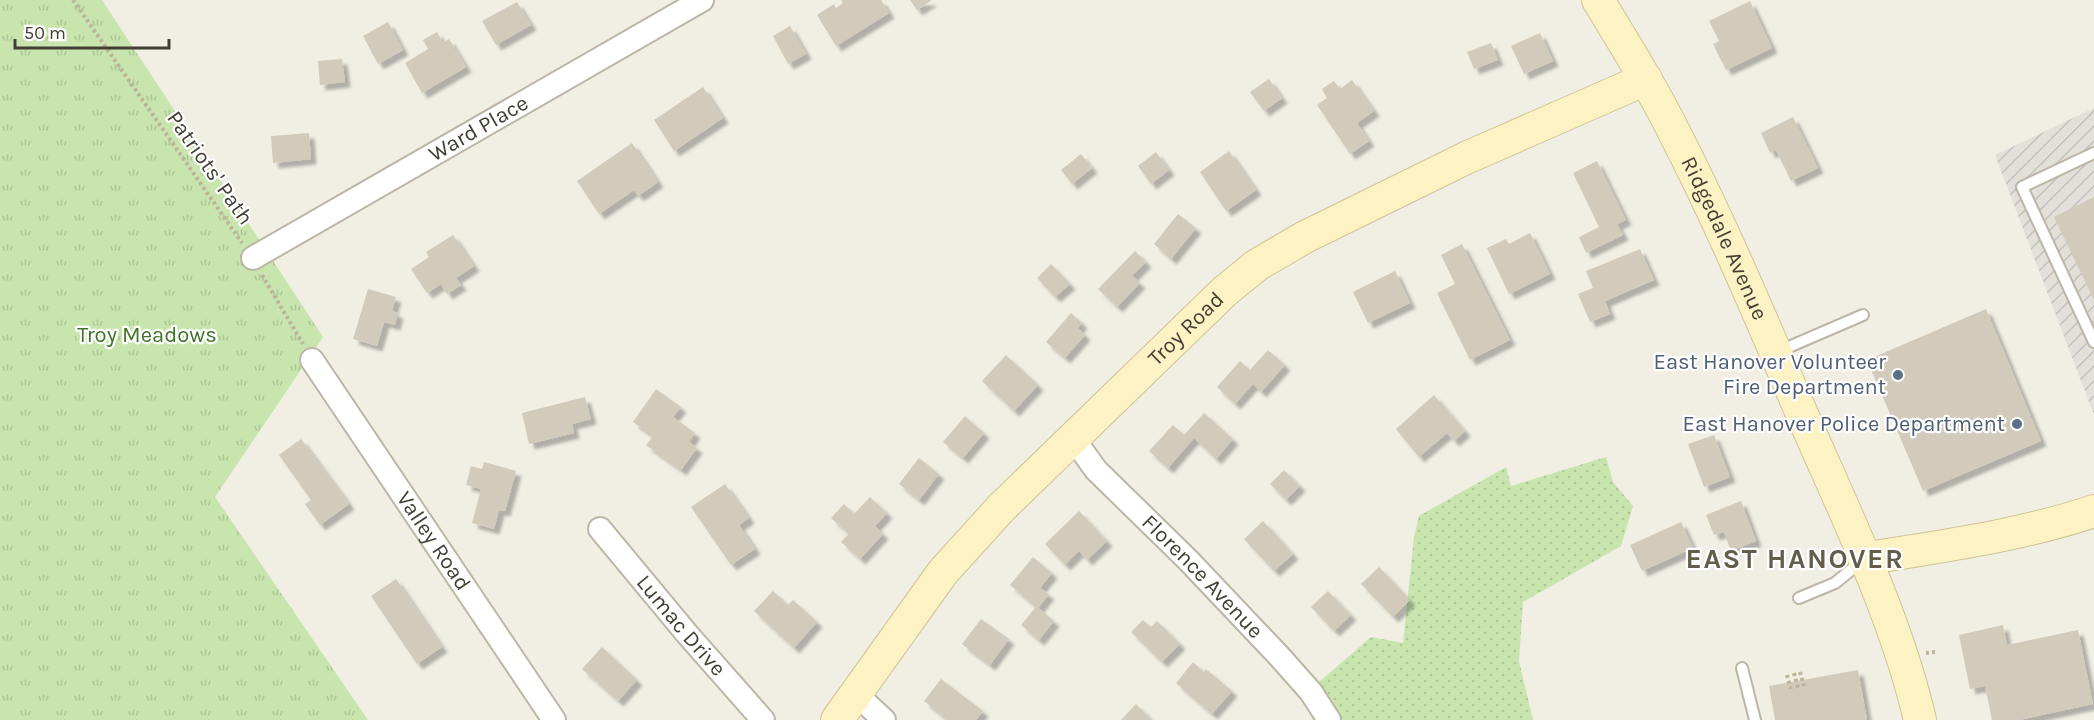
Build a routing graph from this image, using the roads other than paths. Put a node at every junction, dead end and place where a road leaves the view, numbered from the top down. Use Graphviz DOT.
graph roads {
  1 [pos="702,0"];
  2 [pos="1598,0"];
  3 [pos="1646,79"];
  4 [pos="2094,153"];
  5 [pos="253,258"];
  6 [pos="1863,315"];
  7 [pos="2094,342"];
  8 [pos="1777,352"];
  9 [pos="312,360"];
  10 [pos="1073,438"];
  11 [pos="2094,511"];
  12 [pos="600,529"];
  13 [pos="1864,559"];
  14 [pos="1799,597"];
  15 [pos="1742,668"];
  16 [pos="856,694"];
  17 [pos="554,720"];
  18 [pos="763,720"];
  19 [pos="837,720"];
  20 [pos="884,720"];
  21 [pos="1329,720"];
  22 [pos="1755,720"];
  23 [pos="1920,720"];
  1 -- 5 [label="street, Ward Place"];
  2 -- 3 [label="street, Ridgedale Avenue"];
  3 -- 8 [label="street, Ridgedale Avenue"];
  3 -- 10 [label="street, Troy Road"];
  4 -- 7 [label="lane"];
  6 -- 8 [label="lane"];
  8 -- 13 [label="street, Ridgedale Avenue"];
  9 -- 17 [label="street, Valley Road"];
  10 -- 16 [label="street, Troy Road"];
  10 -- 21 [label="street, Florence Avenue"];
  11 -- 13 [label="street"];
  12 -- 18 [label="street, Lumac Drive"];
  13 -- 14 [label="lane"];
  13 -- 23 [label="street, Ridgedale Avenue"];
  15 -- 22 [label="lane"];
  16 -- 19 [label="street, Troy Road"];
  16 -- 20 [label="street"];
}
